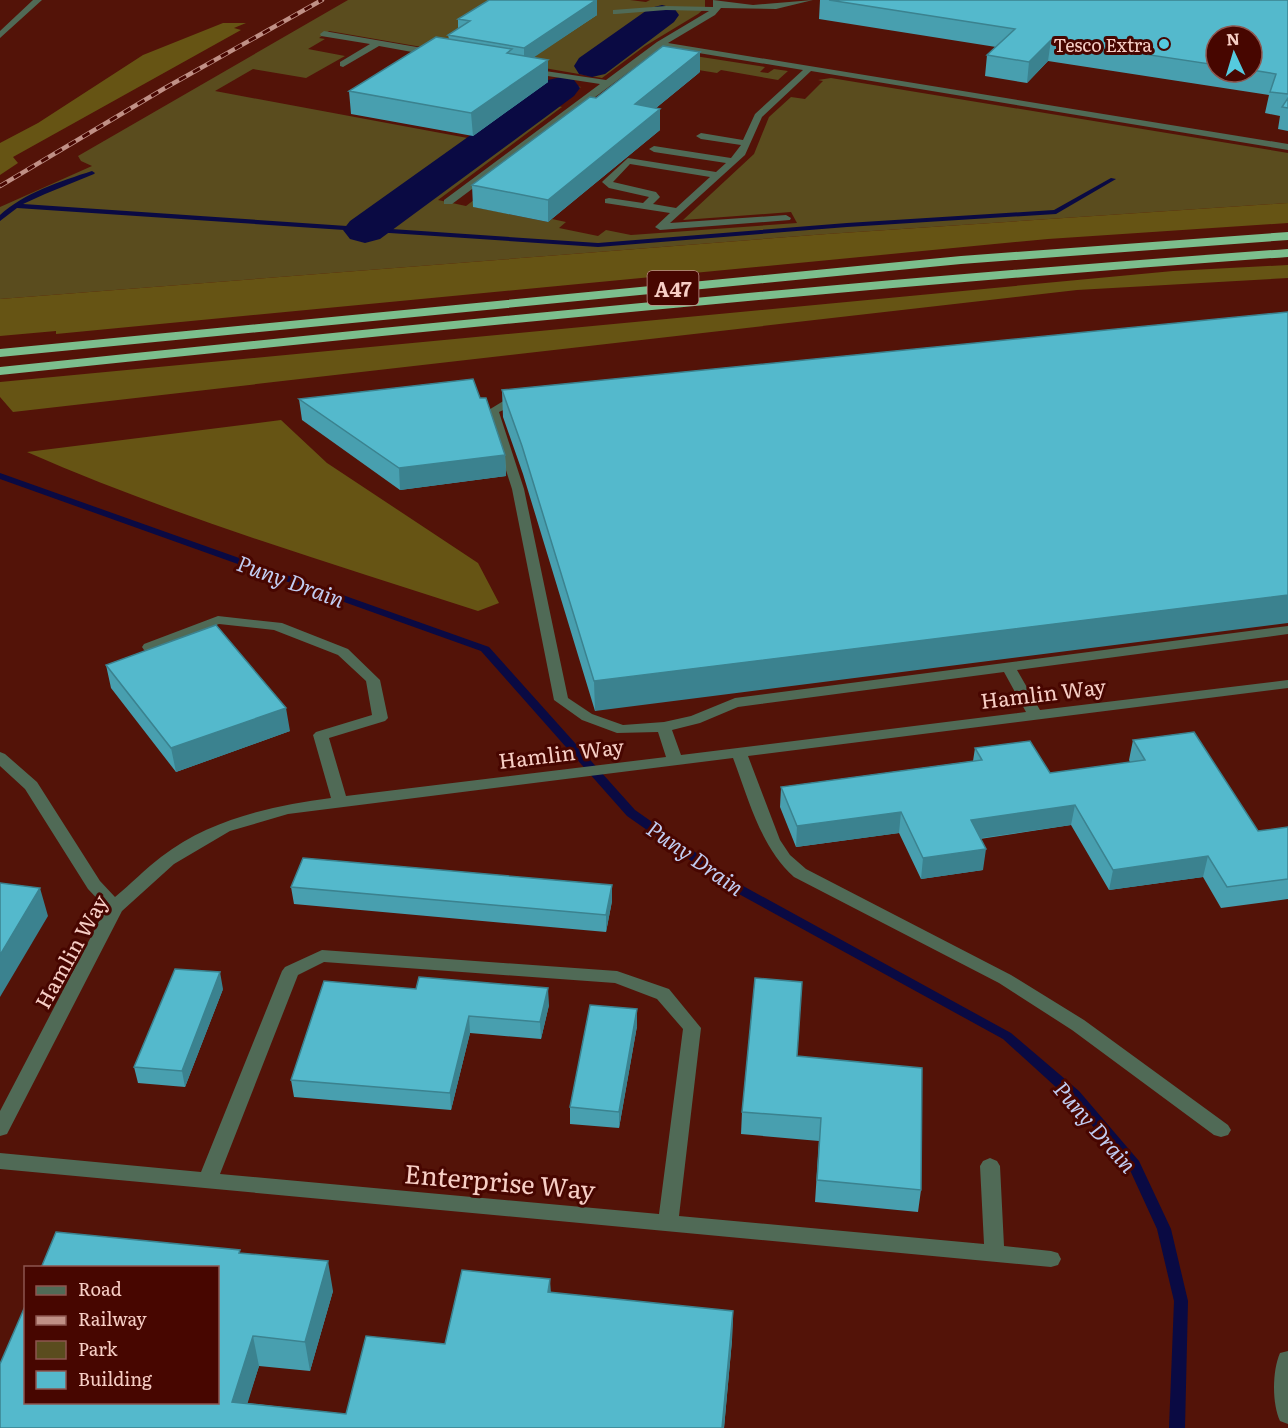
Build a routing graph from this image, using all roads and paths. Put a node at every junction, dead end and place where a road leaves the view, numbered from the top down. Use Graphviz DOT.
graph roads {
  1 [pos="38,0"];
  2 [pos="809,0"];
  3 [pos="717,5"];
  4 [pos="616,12"];
  5 [pos="324,34"];
  6 [pos="0,35"];
  7 [pos="377,44"];
  8 [pos="660,44"];
  9 [pos="446,56"];
  10 [pos="343,64"];
  11 [pos="516,67"];
  12 [pos="810,68"];
  13 [pos="608,83"];
  14 [pos="700,136"];
  15 [pos="747,143"];
  16 [pos="1288,147"];
  17 [pos="654,149"];
  18 [pos="734,161"];
  19 [pos="718,176"];
  20 [pos="609,201"];
  21 [pos="448,202"];
  22 [pos="646,206"];
  23 [pos="678,211"];
  24 [pos="786,218"];
  25 [pos="1288,236"];
  26 [pos="1288,253"];
  27 [pos="0,353"];
  28 [pos="0,371"];
  29 [pos="533,398"];
  30 [pos="1288,630"];
  31 [pos="149,647"];
  32 [pos="1008,667"];
  33 [pos="1288,684"];
  34 [pos="1036,716"];
  35 [pos="664,727"];
  36 [pos="739,753"];
  37 [pos="0,757"];
  38 [pos="675,761"];
  39 [pos="340,802"];
  40 [pos="115,907"];
  41 [pos="0,1129"];
  42 [pos="1221,1130"];
  43 [pos="0,1161"];
  44 [pos="990,1166"];
  45 [pos="208,1180"];
  46 [pos="668,1223"];
  47 [pos="994,1253"];
  48 [pos="1051,1258"];
  49 [pos="1288,1360"];
  50 [pos="1288,1414"];
  1 -- 6 [label="street"];
  2 -- 3 [label="street"];
  3 -- 4 [label="street"];
  3 -- 8 [label="street"];
  5 -- 7 [label="street"];
  7 -- 9 [label="street"];
  7 -- 10 [label="street"];
  8 -- 12 [label="street"];
  8 -- 13 [label="street"];
  11 -- 13 [label="street"];
  12 -- 15 [label="street"];
  12 -- 16 [label="street"];
  13 -- 21 [label="street"];
  14 -- 15 [label="street"];
  15 -- 18 [label="street"];
  17 -- 18 [label="street"];
  18 -- 19 [label="street"];
  19 -- 22 [label="street"];
  19 -- 23 [label="street"];
  20 -- 22 [label="street"];
  22 -- 23 [label="street"];
  23 -- 24 [label="street"];
  25 -- 27 [label="highway, A47"];
  26 -- 28 [label="highway, A47"];
  29 -- 35 [label="street"];
  30 -- 32 [label="street"];
  31 -- 39 [label="street"];
  32 -- 34 [label="street"];
  32 -- 35 [label="street"];
  33 -- 34 [label="street, Hamlin Way"];
  34 -- 36 [label="street, Hamlin Way"];
  35 -- 38 [label="street"];
  36 -- 38 [label="street, Hamlin Way"];
  36 -- 42 [label="street"];
  37 -- 40 [label="street"];
  38 -- 39 [label="street, Hamlin Way"];
  39 -- 40 [label="street, Hamlin Way"];
  40 -- 41 [label="street, Hamlin Way"];
  43 -- 45 [label="street, Enterprise Way"];
  44 -- 47 [label="street"];
  45 -- 46 [label="street, Enterprise Way"];
  45 -- 46 [label="street"];
  46 -- 47 [label="street, Enterprise Way"];
  47 -- 48 [label="street, Enterprise Way"];
  49 -- 50 [label="street"];
}
